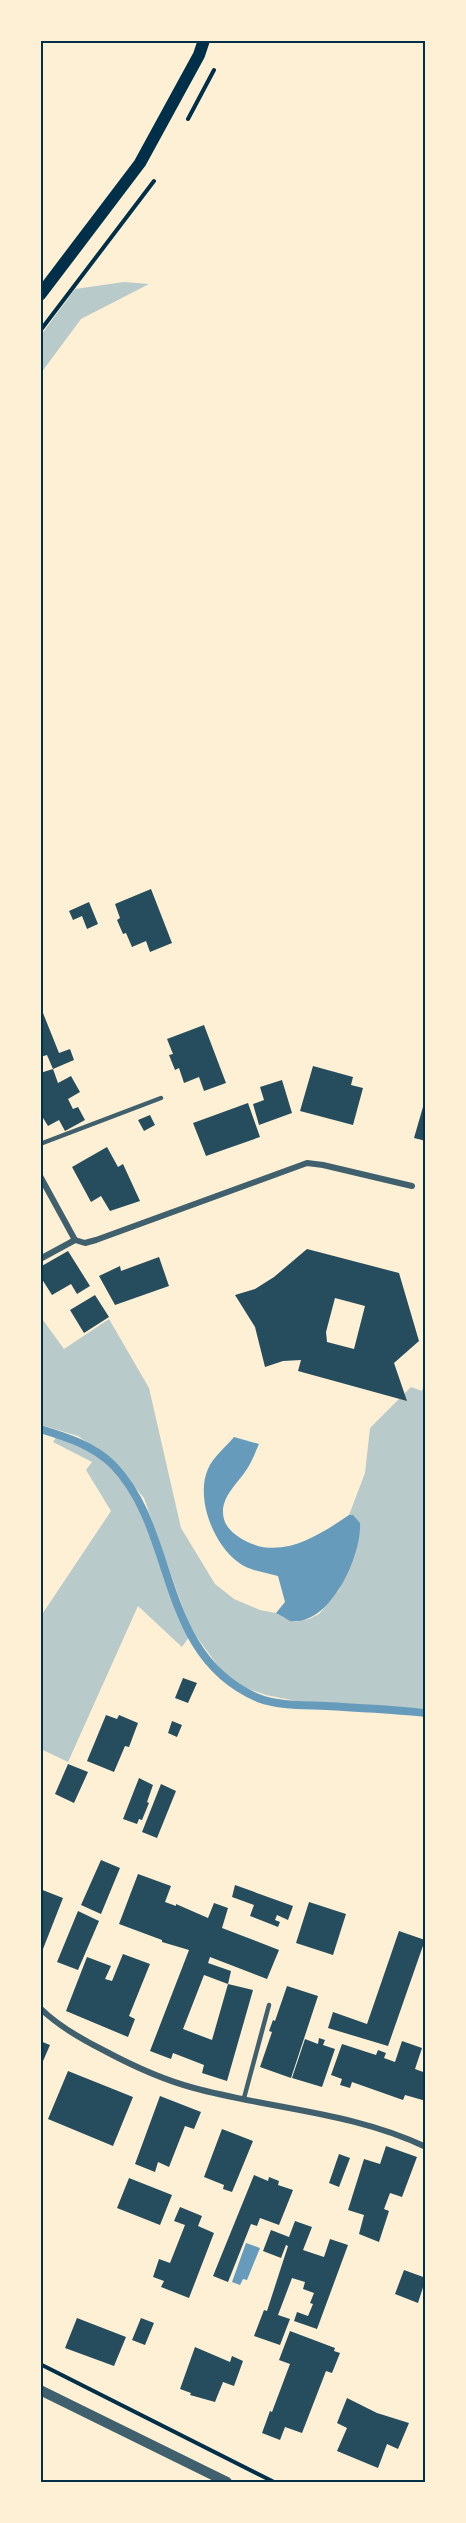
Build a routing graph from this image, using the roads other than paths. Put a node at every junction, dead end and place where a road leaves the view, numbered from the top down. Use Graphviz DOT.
graph roads {
  1 [pos="204,40"];
  2 [pos="40,295"];
  3 [pos="161,1098"];
  4 [pos="40,1143"];
  5 [pos="40,1176"];
  6 [pos="412,1186"];
  7 [pos="75,1240"];
  8 [pos="40,1259"];
  9 [pos="269,2005"];
  10 [pos="40,2008"];
  11 [pos="244,2098"];
  12 [pos="426,2147"];
  13 [pos="40,2390"];
  14 [pos="227,2482"];
  1 -- 2 [label="main road"];
  3 -- 4 [label="lane"];
  5 -- 7 [label="street"];
  6 -- 7 [label="street"];
  7 -- 8 [label="street"];
  9 -- 11 [label="lane"];
  10 -- 11 [label="street"];
  11 -- 12 [label="street"];
  13 -- 14 [label="street"];
}
